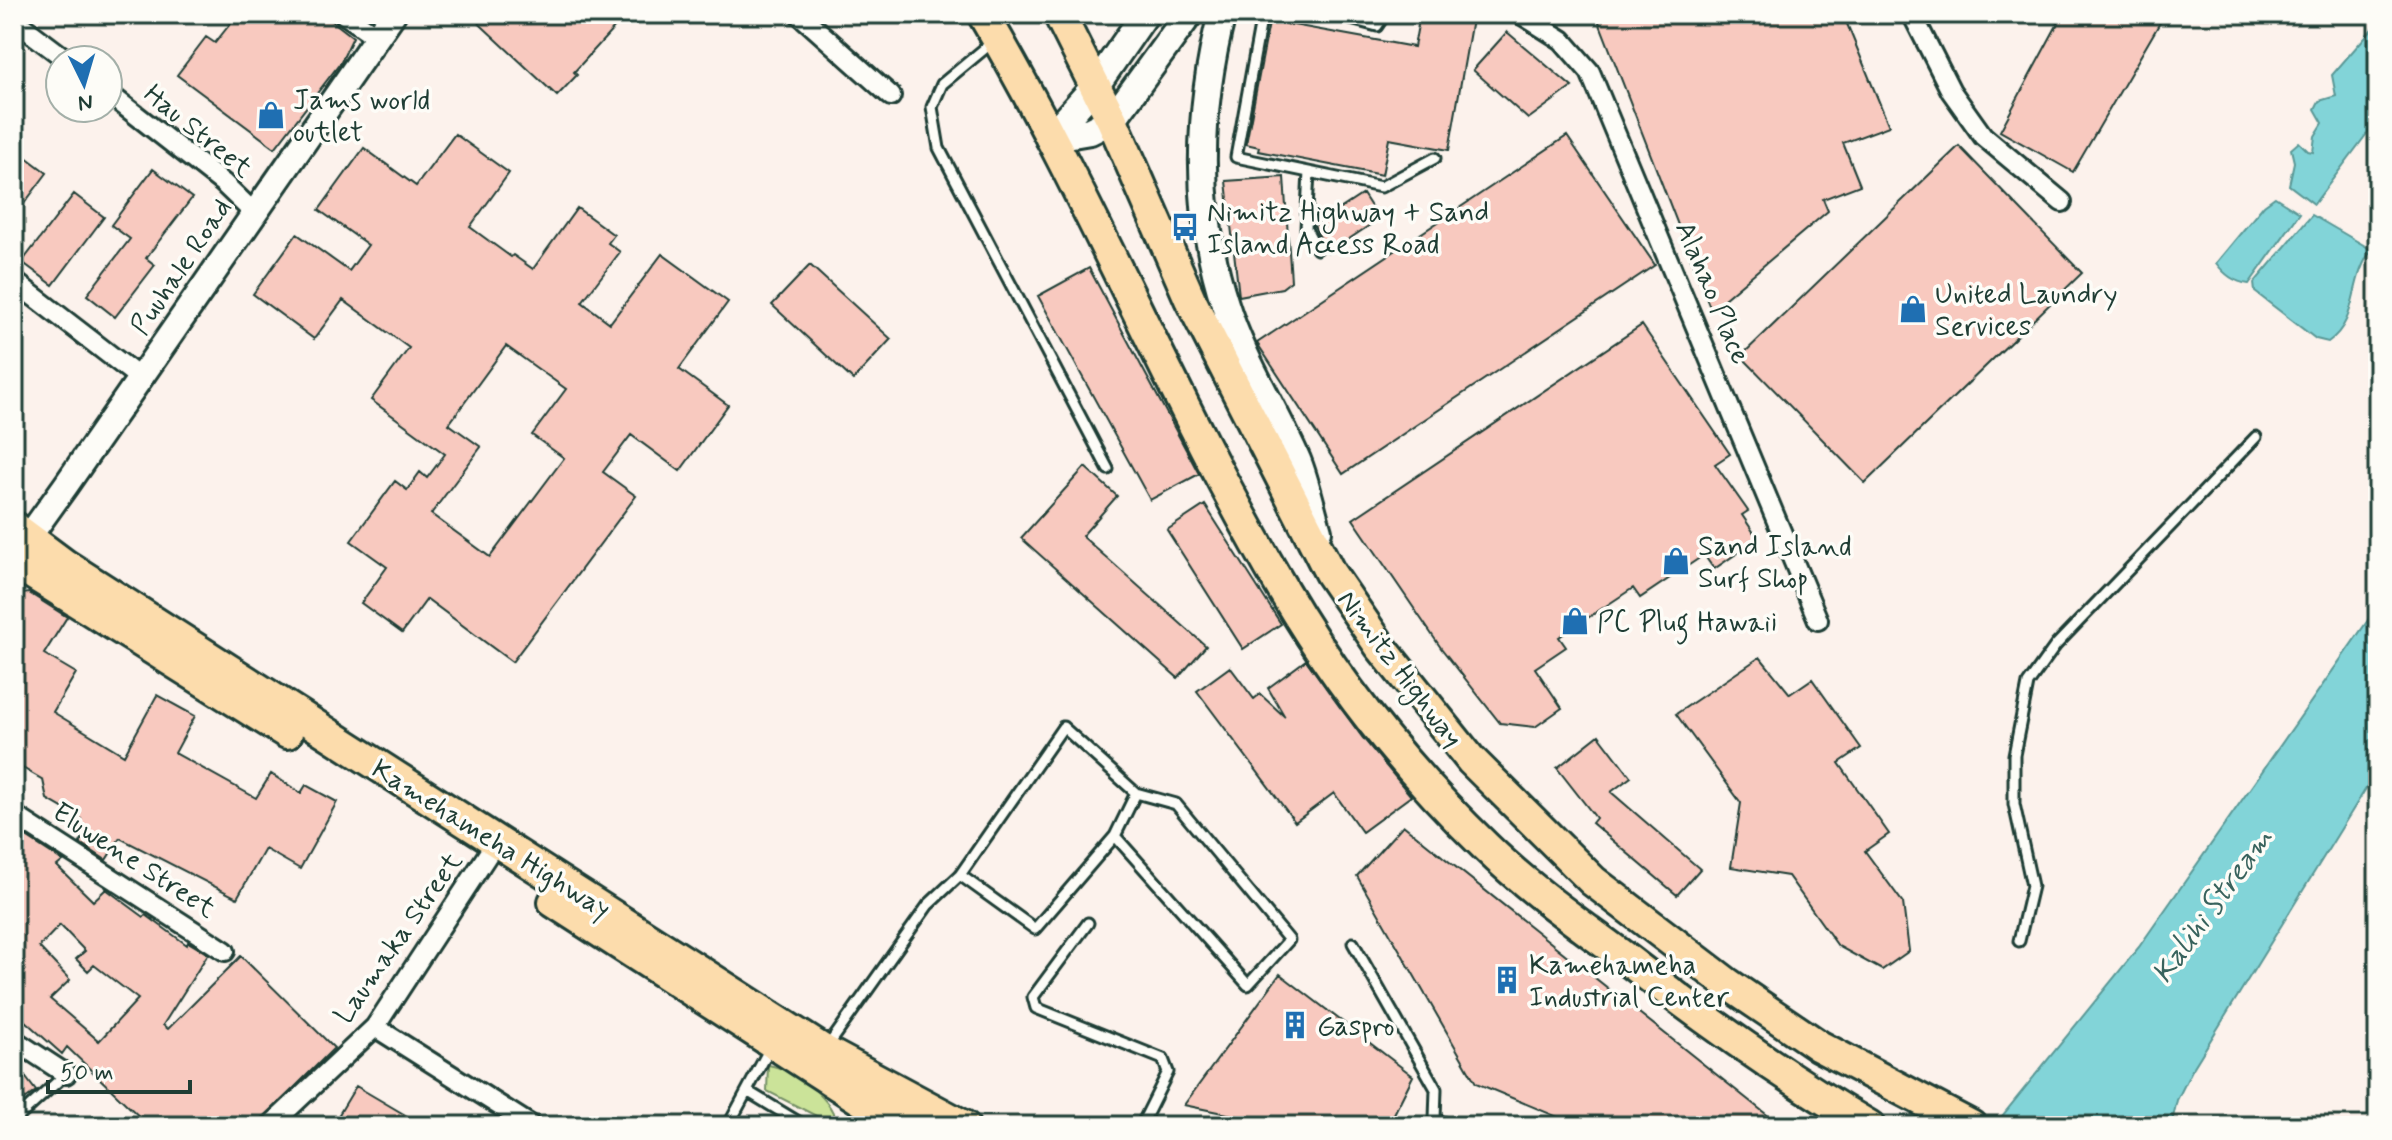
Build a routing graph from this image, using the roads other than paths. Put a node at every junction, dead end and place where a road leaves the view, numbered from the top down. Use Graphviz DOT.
graph roads {
  1 [pos="344,14"];
  2 [pos="393,14"];
  3 [pos="799,14"];
  4 [pos="1059,14"];
  5 [pos="1145,14"];
  6 [pos="1189,14"];
  7 [pos="1222,14"];
  8 [pos="1269,14"];
  9 [pos="1332,14"];
  10 [pos="1385,14"];
  11 [pos="1521,14"];
  12 [pos="1912,14"];
  13 [pos="14,20"];
  14 [pos="990,26"];
  15 [pos="377,37"];
  16 [pos="46,44"];
  17 [pos="1096,85"];
  18 [pos="891,96"];
  19 [pos="124,106"];
  20 [pos="1112,120"];
  21 [pos="1049,138"];
  22 [pos="1435,158"];
  23 [pos="1309,172"];
  24 [pos="2062,202"];
  25 [pos="253,212"];
  26 [pos="1317,249"];
  27 [pos="14,281"];
  28 [pos="141,379"];
  29 [pos="2256,437"];
  30 [pos="1108,469"];
  31 [pos="18,544"];
  32 [pos="1330,573"];
  33 [pos="1818,620"];
  34 [pos="1136,793"];
  35 [pos="14,815"];
  36 [pos="1115,836"];
  37 [pos="491,850"];
  38 [pos="960,875"];
  39 [pos="1088,923"];
  40 [pos="2019,941"];
  41 [pos="1353,943"];
  42 [pos="225,951"];
  43 [pos="375,1027"];
  44 [pos="14,1040"];
  45 [pos="773,1043"];
  46 [pos="819,1060"];
  47 [pos="66,1074"];
  48 [pos="747,1091"];
  49 [pos="14,1121"];
  50 [pos="1433,1122"];
  51 [pos="730,1123"];
  52 [pos="270,1126"];
  53 [pos="532,1126"];
  54 [pos="744,1126"];
  55 [pos="805,1126"];
  56 [pos="909,1126"];
  57 [pos="964,1126"];
  58 [pos="1141,1126"];
  59 [pos="1453,1126"];
  60 [pos="1869,1126"];
  61 [pos="1971,1126"];
  1 -- 15 [label="street"];
  2 -- 15 [label="street, Puuhale Road"];
  3 -- 18 [label="street"];
  4 -- 17 [label="main road, Nimitz Highway"];
  5 -- 17 [label="main road"];
  6 -- 20 [label="main road"];
  7 -- 32 [label="main road"];
  8 -- 23 [label="lane"];
  9 -- 10 [label="lane"];
  11 -- 33 [label="street, Alahao Place"];
  12 -- 24 [label="street"];
  13 -- 16 [label="street"];
  14 -- 21 [label="main road, Nimitz Highway"];
  14 -- 30 [label="lane"];
  15 -- 25 [label="street, Puuhale Road"];
  17 -- 20 [label="main road, Nimitz Highway"];
  17 -- 21 [label="main road"];
  19 -- 25 [label="street, Hau Street"];
  20 -- 21 [label="main road"];
  20 -- 32 [label="main road, Nimitz Highway"];
  21 -- 60 [label="main road, Nimitz Highway"];
  22 -- 23 [label="lane"];
  23 -- 26 [label="lane"];
  25 -- 28 [label="street, Puuhale Road"];
  27 -- 28 [label="street"];
  28 -- 31 [label="street, Puuhale Road"];
  29 -- 40 [label="lane"];
  31 -- 37 [label="main road, Kamehameha Highway"];
  32 -- 61 [label="main road, Nimitz Highway"];
  34 -- 36 [label="lane"];
  34 -- 36 [label="lane"];
  34 -- 38 [label="lane"];
  35 -- 42 [label="street, Eluwene Street"];
  36 -- 38 [label="lane"];
  37 -- 43 [label="street, Laumaka Street"];
  37 -- 45 [label="main road, Kamehameha Highway"];
  37 -- 46 [label="main road, Kamehameha Highway"];
  38 -- 46 [label="lane"];
  39 -- 58 [label="lane"];
  41 -- 50 [label="lane"];
  43 -- 52 [label="street, Laumaka Street"];
  43 -- 53 [label="street"];
  44 -- 47 [label="street"];
  45 -- 46 [label="main road, Kamehameha Highway"];
  45 -- 48 [label="lane"];
  46 -- 56 [label="main road, Kamehameha Highway"];
  46 -- 57 [label="main road, Kamehameha Highway"];
  47 -- 49 [label="lane"];
  48 -- 51 [label="lane"];
  48 -- 55 [label="lane"];
  50 -- 59 [label="lane"];
  51 -- 54 [label="lane"];
}
